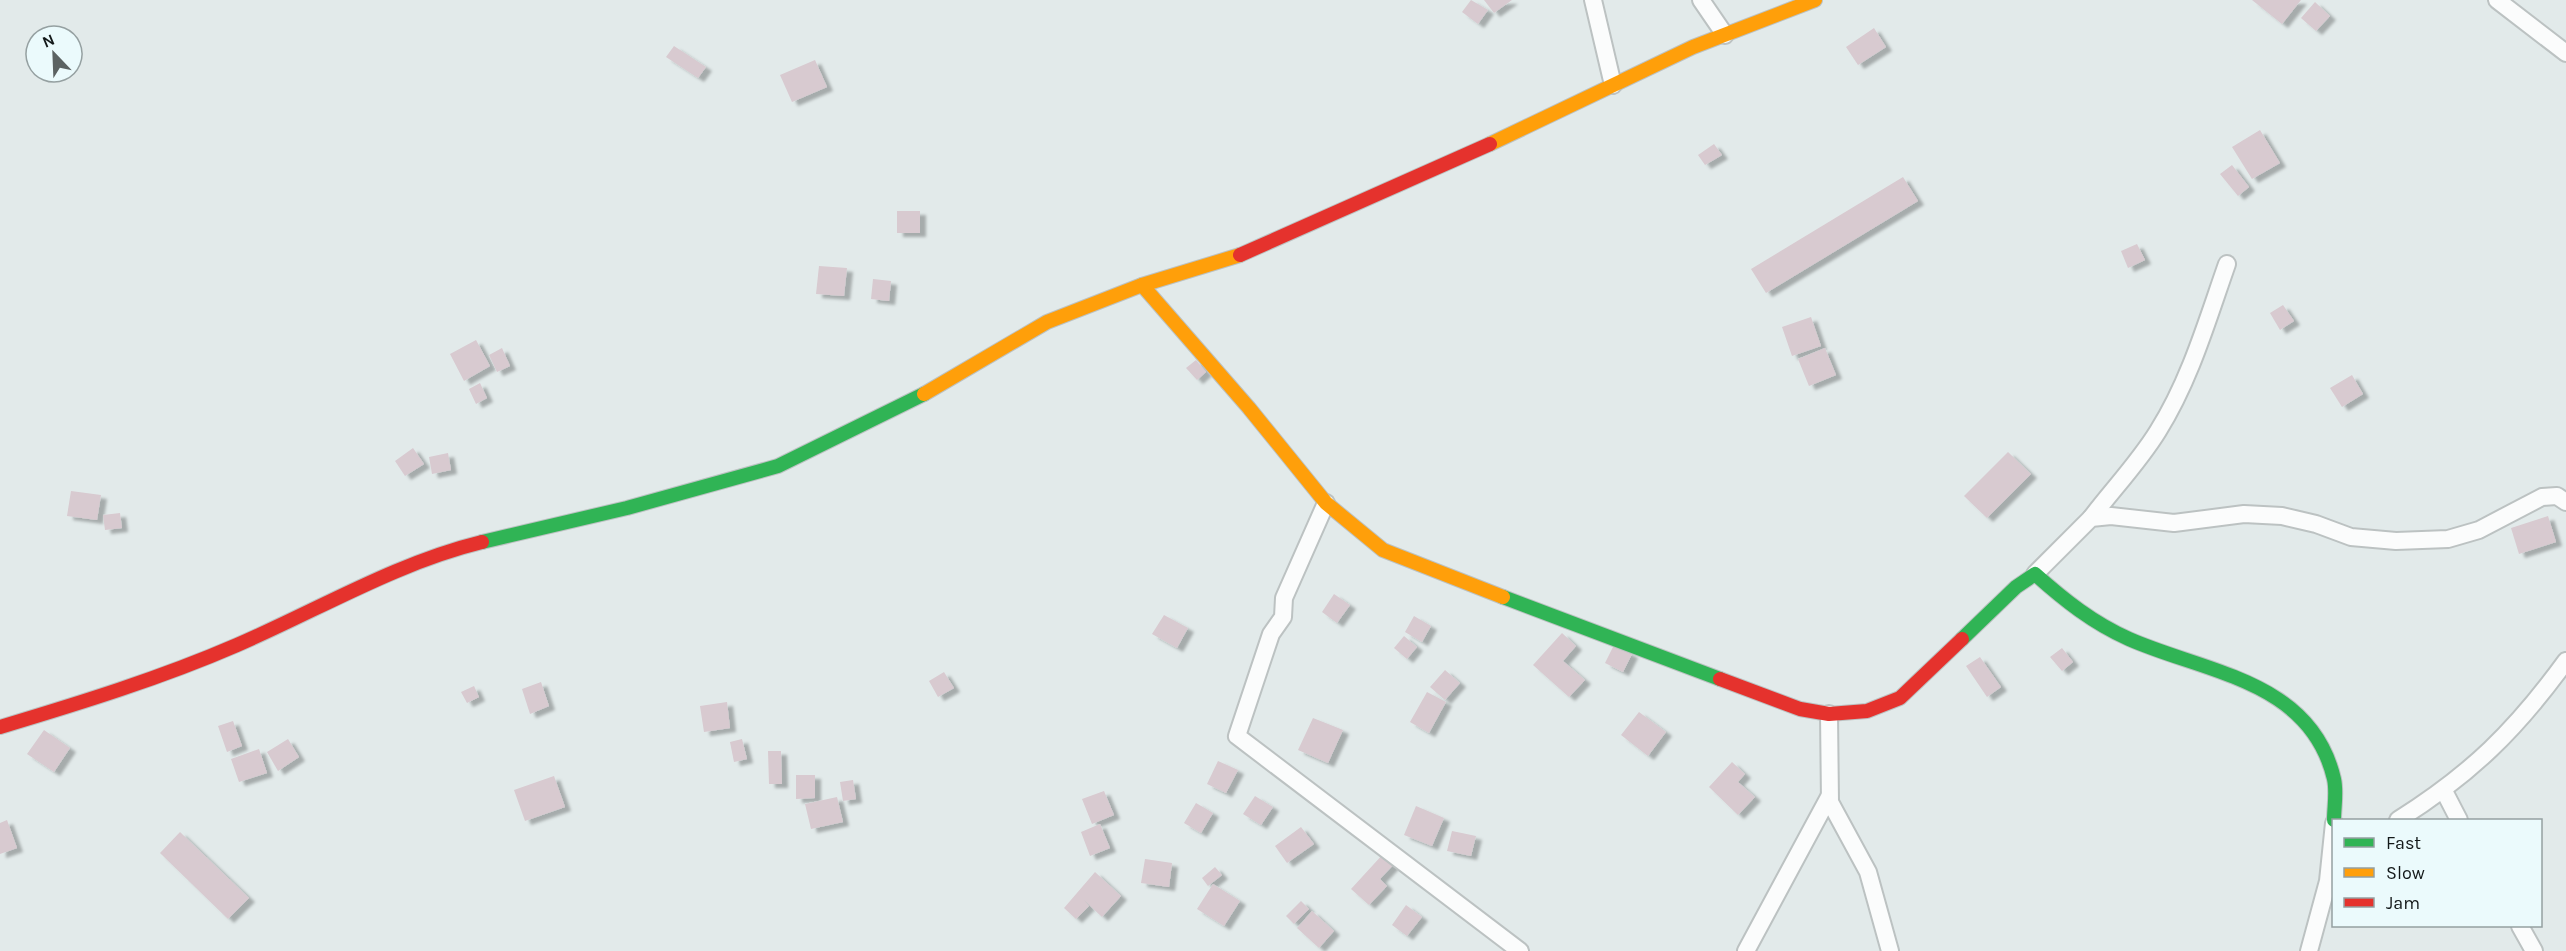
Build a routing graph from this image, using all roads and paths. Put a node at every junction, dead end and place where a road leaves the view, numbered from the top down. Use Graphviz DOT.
graph roads {
  1 [pos="1593,0"];
  2 [pos="1701,0"];
  3 [pos="1815,0"];
  4 [pos="2497,0"];
  5 [pos="1725,35"];
  6 [pos="2566,53"];
  7 [pos="1613,85"];
  8 [pos="2227,264"];
  9 [pos="1142,285"];
  10 [pos="2566,502"];
  11 [pos="1326,503"];
  12 [pos="2091,518"];
  13 [pos="2036,574"];
  14 [pos="2566,661"];
  15 [pos="1829,714"];
  16 [pos="0,728"];
  17 [pos="2444,791"];
  18 [pos="1829,797"];
  19 [pos="2334,819"];
  20 [pos="2400,819"];
  21 [pos="2458,819"];
  22 [pos="2332,852"];
  23 [pos="2521,927"];
  24 [pos="1520,951"];
  25 [pos="1746,951"];
  26 [pos="1890,951"];
  27 [pos="2308,951"];
  28 [pos="2534,951"];
  1 -- 7 [label="street"];
  2 -- 5 [label="street"];
  3 -- 5 [label="street"];
  4 -- 6 [label="street"];
  5 -- 7 [label="street"];
  7 -- 9 [label="street"];
  8 -- 12 [label="street"];
  9 -- 11 [label="street"];
  9 -- 16 [label="street"];
  10 -- 12 [label="street"];
  11 -- 15 [label="street"];
  11 -- 24 [label="street"];
  12 -- 13 [label="street"];
  13 -- 15 [label="street"];
  13 -- 19 [label="street"];
  14 -- 17 [label="street"];
  15 -- 18 [label="street"];
  17 -- 20 [label="street"];
  17 -- 21 [label="street"];
  18 -- 25 [label="street"];
  18 -- 26 [label="street"];
  22 -- 27 [label="street"];
  23 -- 28 [label="street"];
}
